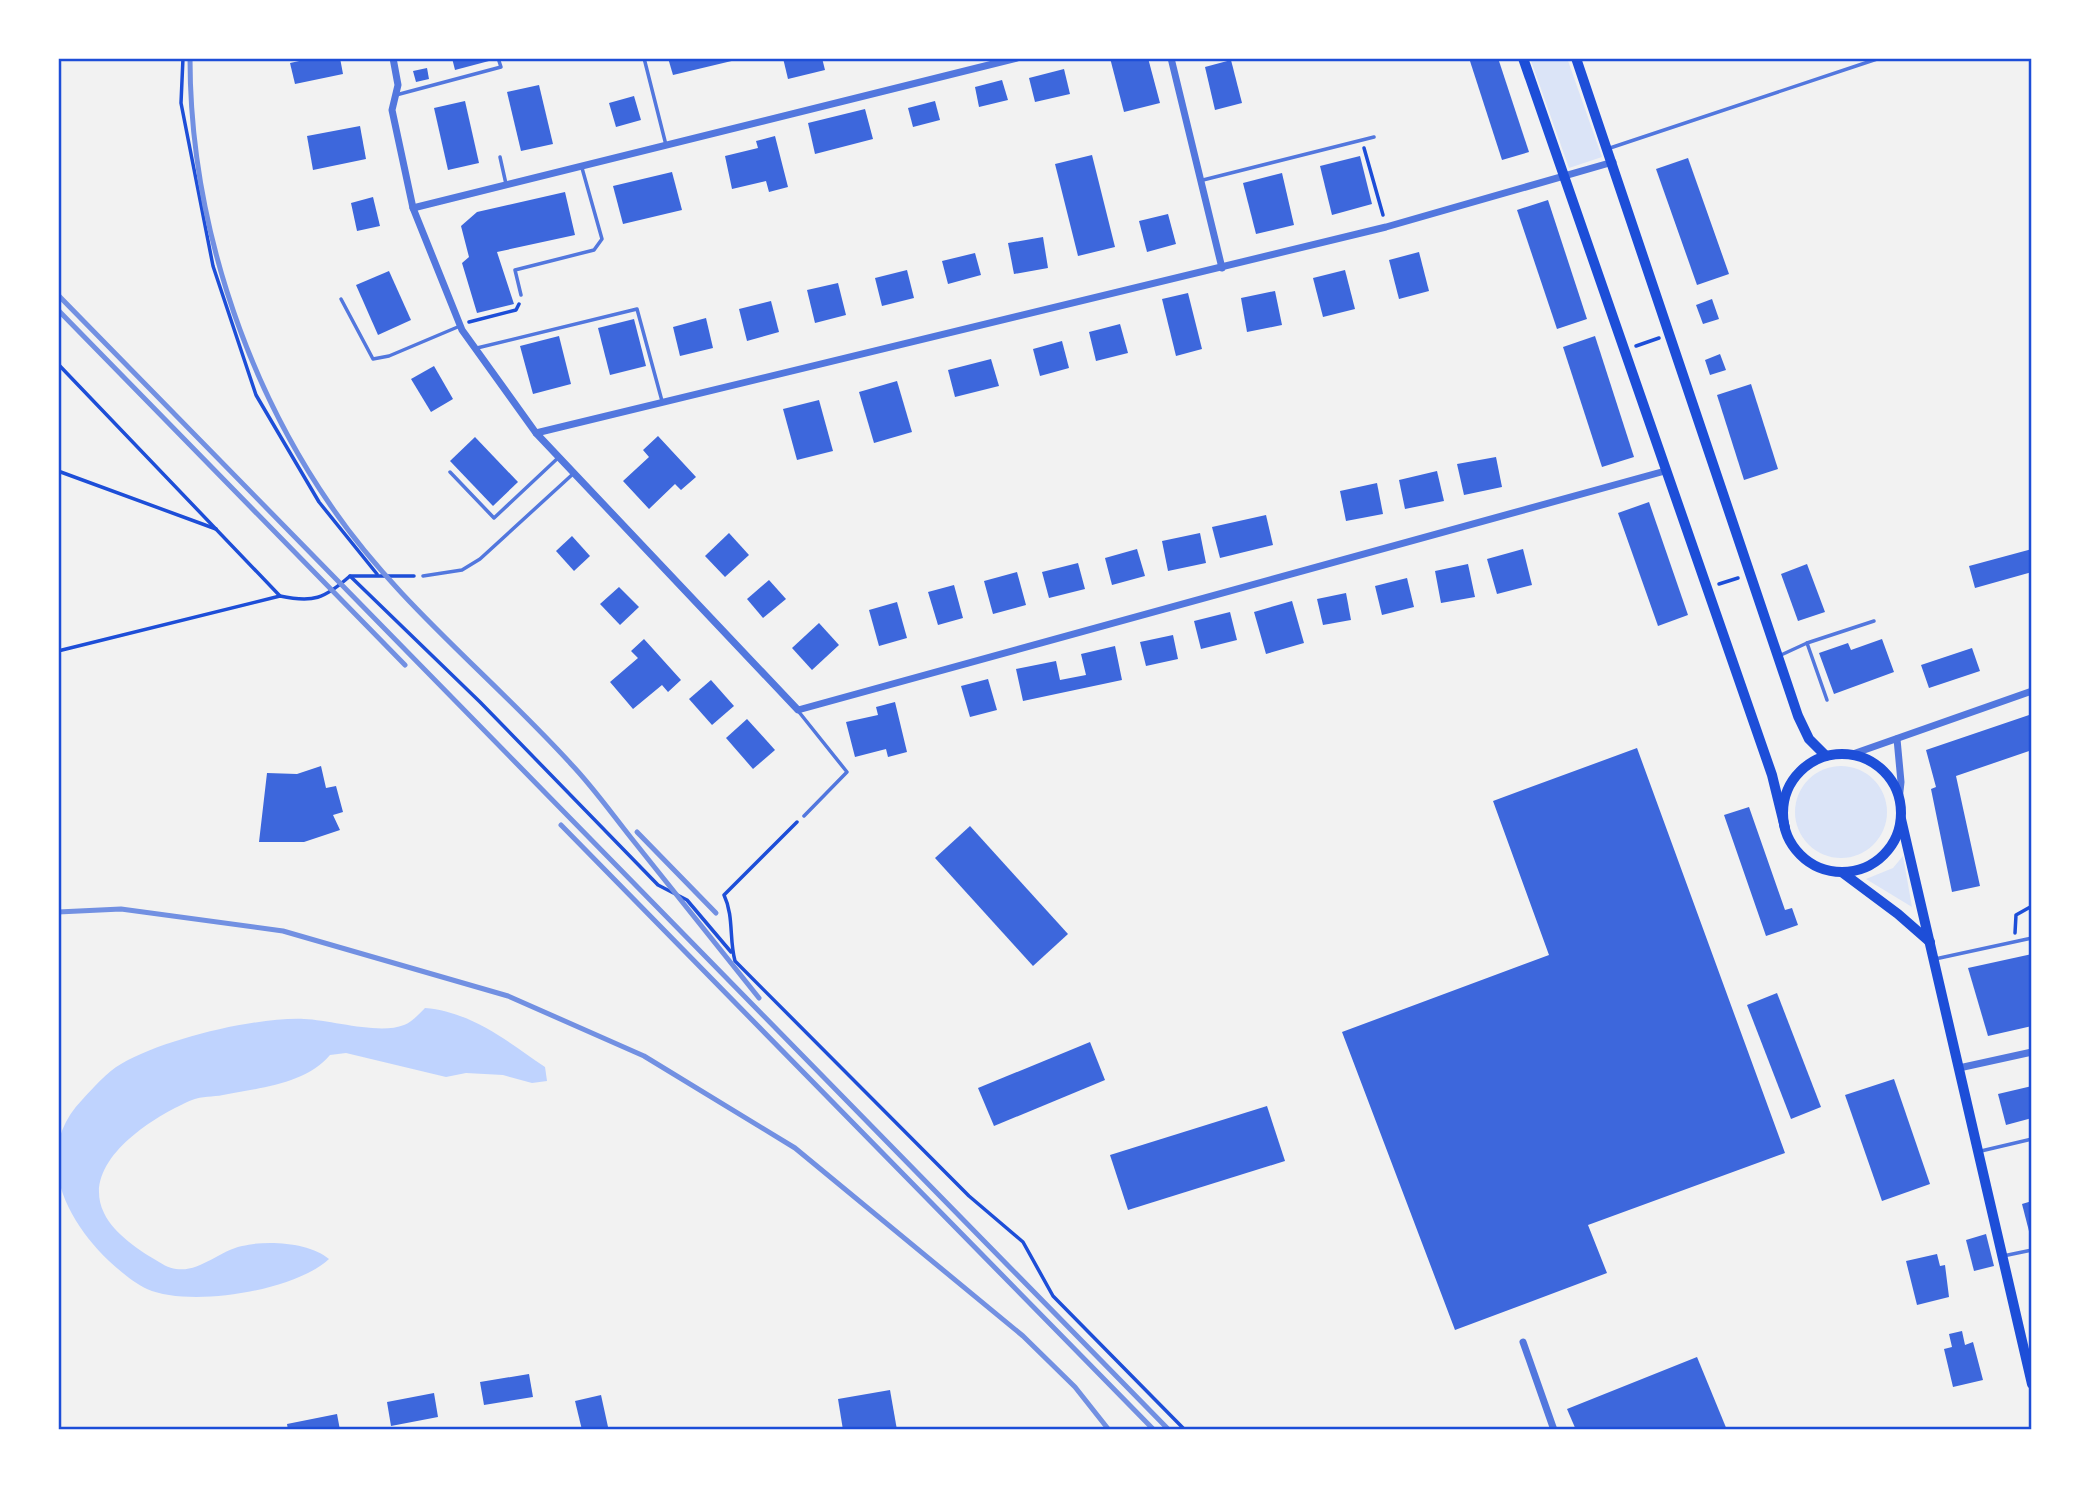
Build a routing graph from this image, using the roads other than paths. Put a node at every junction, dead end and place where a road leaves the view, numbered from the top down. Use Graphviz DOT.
graph roads {
  1 [pos="393,58"];
  2 [pos="498,58"];
  3 [pos="644,58"];
  4 [pos="1017,58"];
  5 [pos="1171,58"];
  6 [pos="1523,58"];
  7 [pos="1576,58"];
  8 [pos="1880,58"];
  9 [pos="396,95"];
  10 [pos="1374,137"];
  11 [pos="666,145"];
  12 [pos="1608,148"];
  13 [pos="500,157"];
  14 [pos="1613,162"];
  15 [pos="582,166"];
  16 [pos="1564,175"];
  17 [pos="1200,181"];
  18 [pos="506,184"];
  19 [pos="413,208"];
  20 [pos="1222,268"];
  21 [pos="521,295"];
  22 [pos="341,299"];
  23 [pos="460,325"];
  24 [pos="475,348"];
  25 [pos="662,401"];
  26 [pos="536,433"];
  27 [pos="559,457"];
  28 [pos="1665,471"];
  29 [pos="450,472"];
  30 [pos="574,473"];
  31 [pos="423,576"];
  32 [pos="1874,621"];
  33 [pos="1807,643"];
  34 [pos="1778,656"];
  35 [pos="2032,691"];
  36 [pos="1827,700"];
  37 [pos="798,710"];
  38 [pos="1897,739"];
  39 [pos="1850,755"];
  40 [pos="1826,756"];
  41 [pos="1899,800"];
  42 [pos="804,816"];
  43 [pos="1902,820"];
  44 [pos="1785,828"];
  45 [pos="1843,873"];
  46 [pos="2032,938"];
  47 [pos="1930,943"];
  48 [pos="1933,960"];
  49 [pos="2032,1052"];
  50 [pos="1959,1068"];
  51 [pos="2032,1139"];
  52 [pos="1979,1152"];
  53 [pos="2032,1250"];
  54 [pos="2003,1256"];
  55 [pos="1523,1342"];
  56 [pos="2032,1384"];
  57 [pos="1554,1430"];
  1 -- 9 [label="street"];
  2 -- 9 [label="lane"];
  3 -- 11 [label="lane"];
  4 -- 11 [label="street"];
  5 -- 17 [label="street"];
  6 -- 16 [label="main road"];
  7 -- 12 [label="main road"];
  8 -- 12 [label="lane"];
  9 -- 19 [label="street"];
  10 -- 17 [label="lane"];
  11 -- 15 [label="street"];
  12 -- 14 [label="main road"];
  13 -- 18 [label="lane"];
  14 -- 16 [label="street"];
  14 -- 34 [label="main road"];
  15 -- 18 [label="street"];
  15 -- 21 [label="lane"];
  16 -- 20 [label="street"];
  16 -- 28 [label="main road"];
  17 -- 20 [label="street"];
  18 -- 19 [label="street"];
  19 -- 23 [label="street"];
  20 -- 25 [label="street"];
  22 -- 23 [label="lane"];
  23 -- 24 [label="street"];
  24 -- 25 [label="lane"];
  24 -- 26 [label="street"];
  25 -- 26 [label="street"];
  26 -- 27 [label="street"];
  27 -- 29 [label="lane"];
  27 -- 30 [label="street"];
  28 -- 37 [label="street"];
  28 -- 44 [label="main road"];
  30 -- 31 [label="lane"];
  30 -- 37 [label="street"];
  32 -- 33 [label="lane"];
  33 -- 34 [label="lane"];
  33 -- 36 [label="lane"];
  34 -- 40 [label="main road"];
  35 -- 38 [label="street"];
  37 -- 42 [label="lane"];
  38 -- 39 [label="street"];
  38 -- 41 [label="street"];
  39 -- 40 [label="main road"];
  39 -- 41 [label="main road"];
  40 -- 44 [label="main road"];
  41 -- 43 [label="main road"];
  43 -- 45 [label="main road"];
  43 -- 47 [label="main road"];
  44 -- 45 [label="main road"];
  45 -- 47 [label="main road"];
  46 -- 48 [label="lane"];
  47 -- 48 [label="main road"];
  48 -- 50 [label="main road"];
  49 -- 50 [label="street"];
  50 -- 52 [label="main road"];
  51 -- 52 [label="lane"];
  52 -- 54 [label="main road"];
  53 -- 54 [label="lane"];
  54 -- 56 [label="main road"];
  55 -- 57 [label="street"];
}
